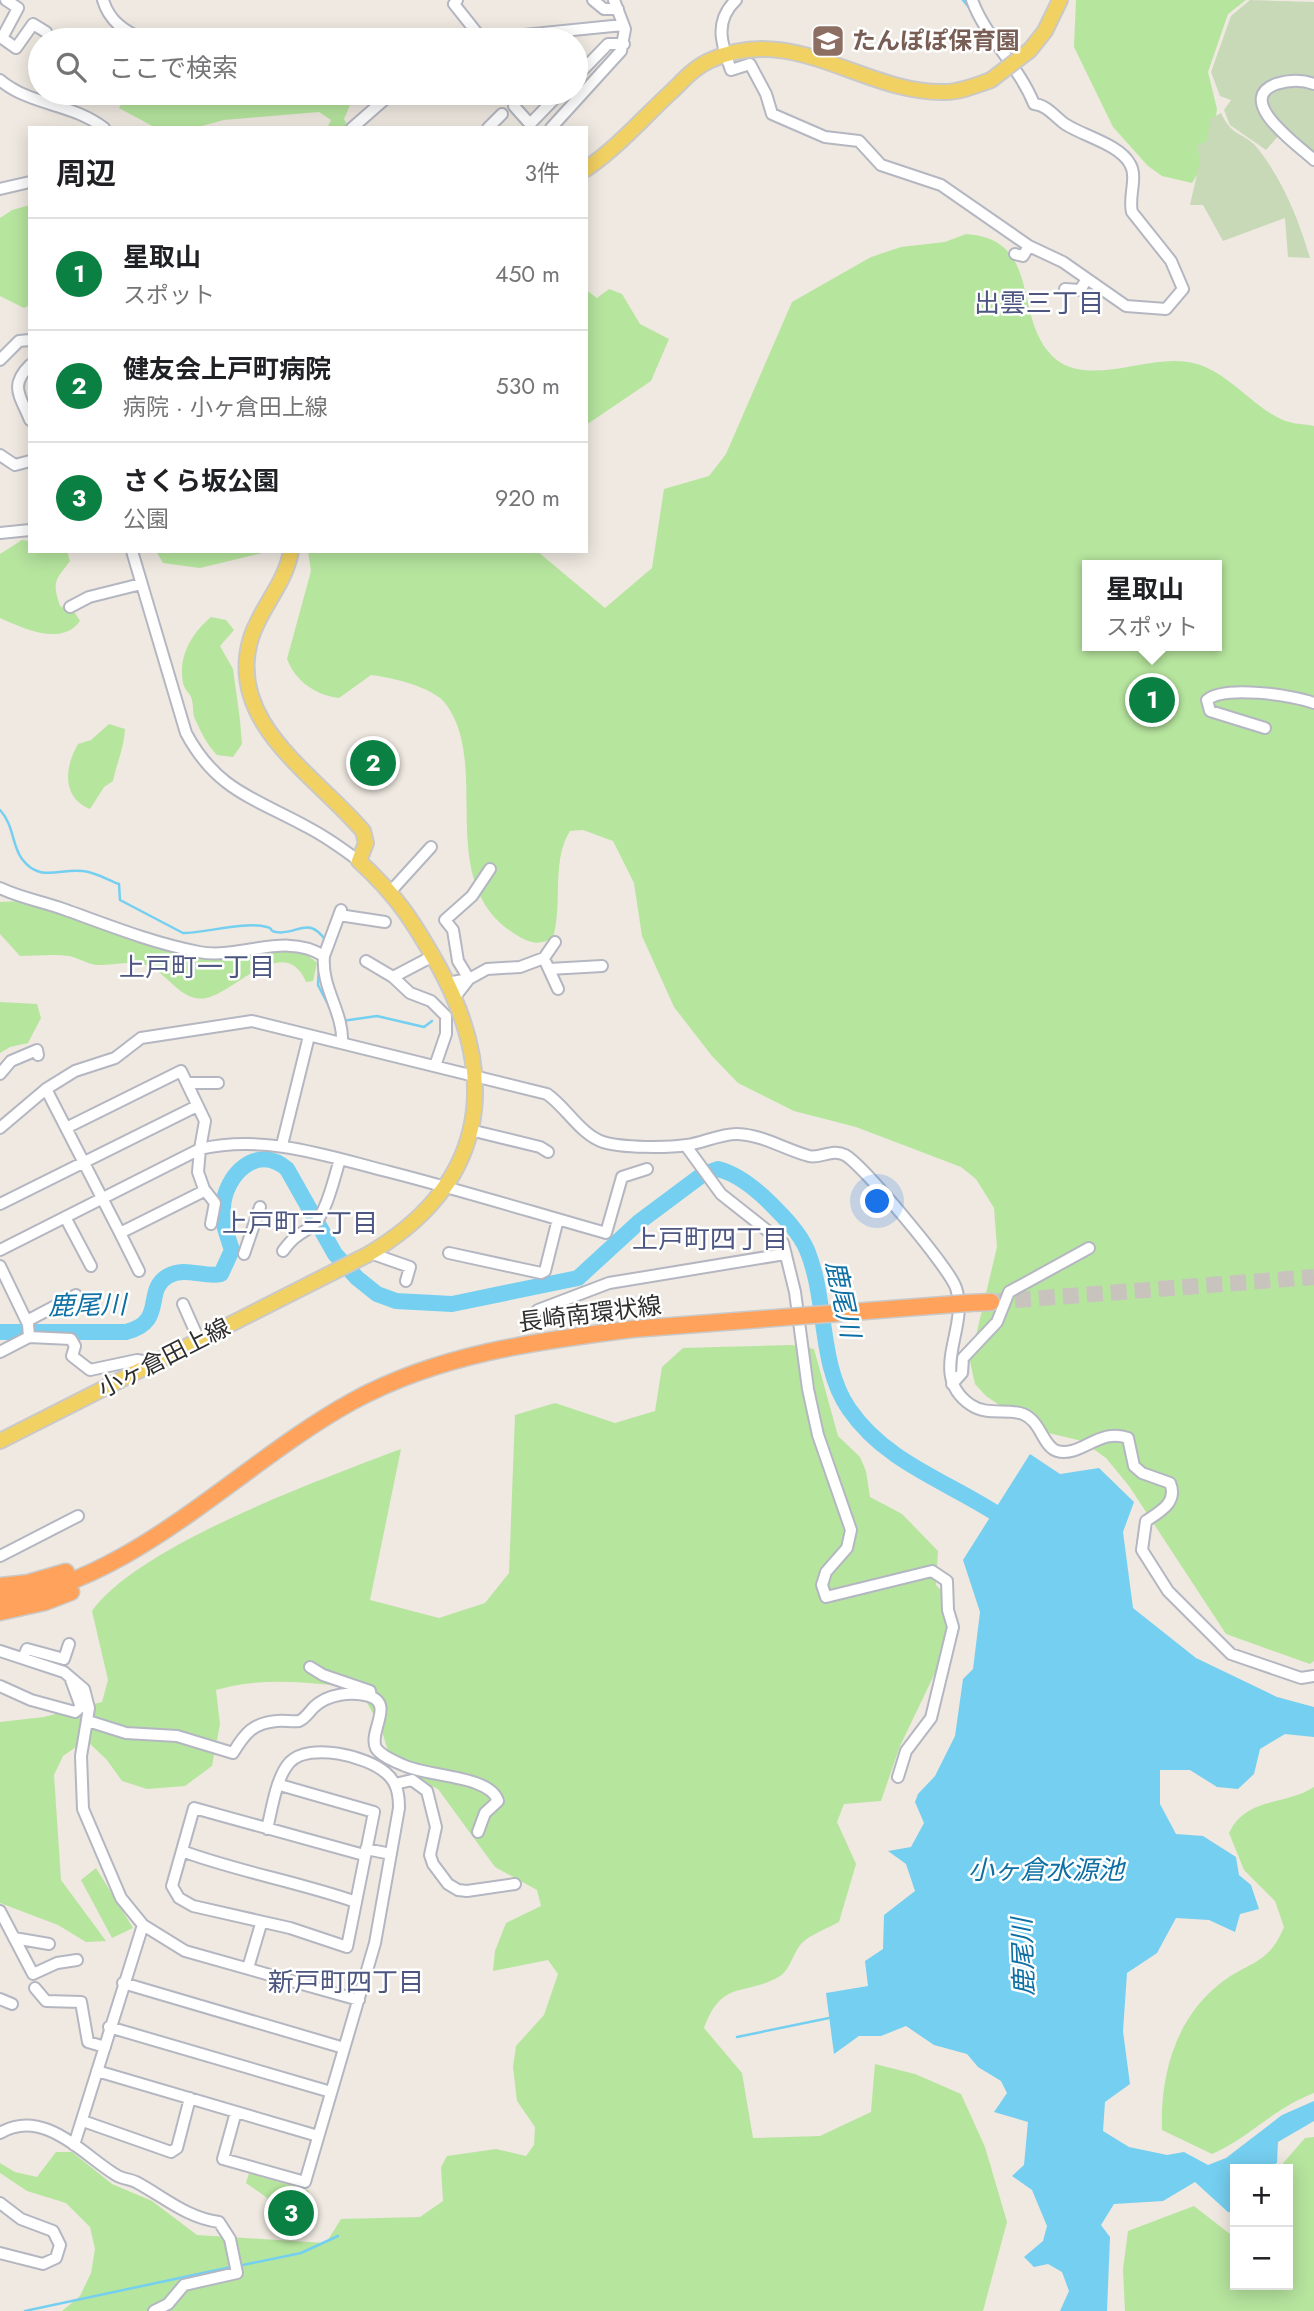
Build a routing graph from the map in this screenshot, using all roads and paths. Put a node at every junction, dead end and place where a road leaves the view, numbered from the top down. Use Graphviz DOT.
graph roads {
  1 [pos="6,0"];
  2 [pos="103,0"];
  3 [pos="457,0"];
  4 [pos="593,0"];
  5 [pos="735,0"];
  6 [pos="972,0"];
  7 [pos="1060,0"];
  8 [pos="616,4"];
  9 [pos="623,25"];
  10 [pos="122,28"];
  11 [pos="470,28"];
  12 [pos="588,28"];
  13 [pos="28,31"];
  14 [pos="624,44"];
  15 [pos="725,55"];
  16 [pos="588,65"];
  17 [pos="0,80"];
  18 [pos="1314,84"];
  19 [pos="588,89"];
  20 [pos="28,98"];
  21 [pos="56,105"];
  22 [pos="378,105"];
  23 [pos="548,105"];
  24 [pos="573,105"];
  25 [pos="514,106"];
  26 [pos="502,114"];
  27 [pos="101,126"];
  28 [pos="354,126"];
  29 [pos="490,126"];
  30 [pos="553,126"];
  31 [pos="1314,160"];
  32 [pos="588,167"];
  33 [pos="28,182"];
  34 [pos="0,189"];
  35 [pos="1030,246"];
  36 [pos="1015,254"];
  37 [pos="1087,279"];
  38 [pos="1065,289"];
  39 [pos="28,340"];
  40 [pos="0,360"];
  41 [pos="28,367"];
  42 [pos="28,415"];
  43 [pos="0,454"];
  44 [pos="28,462"];
  45 [pos="28,530"];
  46 [pos="0,533"];
  47 [pos="133,553"];
  48 [pos="290,553"];
  49 [pos="141,584"];
  50 [pos="70,607"];
  51 [pos="1314,703"];
  52 [pos="1265,729"];
  53 [pos="431,847"];
  54 [pos="359,861"];
  55 [pos="490,869"];
  56 [pos="0,888"];
  57 [pos="391,891"];
  58 [pos="385,922"];
  59 [pos="555,942"];
  60 [pos="324,956"];
  61 [pos="433,956"];
  62 [pos="544,958"];
  63 [pos="366,961"];
  64 [pos="602,965"];
  65 [pos="549,969"];
  66 [pos="393,978"];
  67 [pos="469,979"];
  68 [pos="447,983"];
  69 [pos="558,989"];
  70 [pos="455,997"];
  71 [pos="309,1036"];
  72 [pos="342,1043"];
  73 [pos="38,1055"];
  74 [pos="435,1066"];
  75 [pos="0,1074"];
  76 [pos="477,1076"];
  77 [pos="187,1083"];
  78 [pos="218,1083"];
  79 [pos="46,1089"];
  80 [pos="197,1106"];
  81 [pos="0,1128"];
  82 [pos="66,1128"];
  83 [pos="470,1130"];
  84 [pos="282,1145"];
  85 [pos="686,1146"];
  86 [pos="200,1149"];
  87 [pos="548,1153"];
  88 [pos="340,1159"];
  89 [pos="84,1163"];
  90 [pos="648,1170"];
  91 [pos="444,1186"];
  92 [pos="204,1189"];
  93 [pos="102,1199"];
  94 [pos="0,1204"];
  95 [pos="260,1208"];
  96 [pos="65,1217"];
  97 [pos="558,1219"];
  98 [pos="211,1224"];
  99 [pos="120,1233"];
  100 [pos="1089,1248"];
  101 [pos="0,1250"];
  102 [pos="283,1251"];
  103 [pos="449,1253"];
  104 [pos="244,1254"];
  105 [pos="369,1254"];
  106 [pos="785,1254"];
  107 [pos="0,1266"];
  108 [pos="92,1266"];
  109 [pos="139,1271"];
  110 [pos="406,1281"];
  111 [pos="76,1296"];
  112 [pos="992,1302"];
  113 [pos="183,1304"];
  114 [pos="530,1318"];
  115 [pos="28,1322"];
  116 [pos="29,1337"];
  117 [pos="199,1340"];
  118 [pos="0,1352"];
  119 [pos="154,1363"];
  120 [pos="953,1384"];
  121 [pos="0,1441"];
  122 [pos="229,1484"];
  123 [pos="78,1516"];
  124 [pos="183,1517"];
  125 [pos="0,1556"];
  126 [pos="0,1586"];
  127 [pos="0,1600"];
  128 [pos="0,1612"];
  129 [pos="69,1644"];
  130 [pos="0,1651"];
  131 [pos="23,1658"];
  132 [pos="310,1667"];
  133 [pos="8,1675"];
  134 [pos="70,1675"];
  135 [pos="1314,1676"];
  136 [pos="23,1680"];
  137 [pos="1,1686"];
  138 [pos="18,1693"];
  139 [pos="371,1697"];
  140 [pos="88,1721"];
  141 [pos="898,1777"];
  142 [pos="395,1784"];
  143 [pos="279,1785"];
  144 [pos="267,1829"];
  145 [pos="478,1832"];
  146 [pos="182,1851"];
  147 [pos="365,1852"];
  148 [pos="391,1854"];
  149 [pos="515,1884"];
  150 [pos="356,1902"];
  151 [pos="0,1910"];
  152 [pos="261,1924"];
  153 [pos="143,1925"];
  154 [pos="14,1938"];
  155 [pos="50,1944"];
  156 [pos="76,1961"];
  157 [pos="248,1968"];
  158 [pos="123,1983"];
  159 [pos="35,1988"];
  160 [pos="0,1999"];
  161 [pos="359,2000"];
  162 [pos="12,2004"];
  163 [pos="109,2027"];
  164 [pos="105,2047"];
  165 [pos="344,2048"];
  166 [pos="97,2071"];
  167 [pos="331,2092"];
  168 [pos="190,2098"];
  169 [pos="236,2112"];
  170 [pos="83,2121"];
  171 [pos="0,2133"];
  172 [pos="318,2136"];
  173 [pos="74,2145"];
  174 [pos="0,2203"];
  175 [pos="0,2253"];
  176 [pos="154,2311"];
  1 -- 13 [label="street"];
  2 -- 10 [label="street"];
  3 -- 11 [label="street"];
  4 -- 8 [label="street"];
  5 -- 15 [label="street"];
  6 -- 37 [label="street"];
  7 -- 15 [label="main road, bridge"];
  8 -- 9 [label="street"];
  9 -- 12 [label="street"];
  9 -- 14 [label="street"];
  14 -- 16 [label="street"];
  14 -- 19 [label="street"];
  15 -- 32 [label="main road"];
  15 -- 35 [label="street"];
  17 -- 20 [label="street"];
  18 -- 31 [label="street"];
  21 -- 27 [label="street"];
  22 -- 28 [label="street"];
  23 -- 25 [label="street"];
  24 -- 30 [label="street"];
  26 -- 29 [label="street"];
  33 -- 34 [label="street"];
  35 -- 36 [label="street"];
  35 -- 37 [label="street"];
  37 -- 38 [label="street"];
  39 -- 40 [label="street"];
  41 -- 42 [label="street"];
  43 -- 44 [label="street"];
  45 -- 46 [label="street"];
  47 -- 49 [label="street"];
  48 -- 54 [label="main road"];
  49 -- 50 [label="street"];
  49 -- 54 [label="street"];
  51 -- 52 [label="street"];
  53 -- 57 [label="street"];
  54 -- 57 [label="main road"];
  55 -- 67 [label="street"];
  56 -- 60 [label="street"];
  57 -- 61 [label="main road"];
  58 -- 60 [label="street"];
  59 -- 62 [label="street"];
  60 -- 72 [label="street"];
  61 -- 66 [label="street"];
  61 -- 68 [label="main road"];
  62 -- 65 [label="street"];
  62 -- 67 [label="street"];
  63 -- 66 [label="street"];
  64 -- 65 [label="street"];
  65 -- 69 [label="street"];
  66 -- 74 [label="street"];
  67 -- 68 [label="street"];
  67 -- 70 [label="street"];
  68 -- 70 [label="main road"];
  70 -- 76 [label="main road"];
  71 -- 72 [label="street"];
  71 -- 79 [label="street"];
  71 -- 84 [label="street"];
  72 -- 74 [label="street"];
  73 -- 75 [label="street"];
  74 -- 76 [label="street"];
  76 -- 83 [label="main road"];
  76 -- 85 [label="street"];
  77 -- 78 [label="street"];
  77 -- 80 [label="street"];
  77 -- 82 [label="street"];
  79 -- 81 [label="street"];
  79 -- 82 [label="street"];
  80 -- 86 [label="street"];
  80 -- 89 [label="street"];
  82 -- 89 [label="street"];
  83 -- 87 [label="street"];
  83 -- 91 [label="main road"];
  84 -- 86 [label="street"];
  84 -- 88 [label="street"];
  85 -- 106 [label="street"];
  85 -- 120 [label="street"];
  86 -- 92 [label="street"];
  86 -- 93 [label="street"];
  88 -- 91 [label="street"];
  88 -- 102 [label="street"];
  89 -- 93 [label="street"];
  89 -- 94 [label="street"];
  90 -- 97 [label="street"];
  91 -- 97 [label="street"];
  91 -- 105 [label="main road"];
  92 -- 98 [label="street"];
  92 -- 99 [label="street"];
  93 -- 96 [label="street"];
  93 -- 99 [label="street"];
  95 -- 104 [label="street"];
  96 -- 101 [label="street"];
  96 -- 108 [label="street"];
  97 -- 103 [label="street"];
  99 -- 109 [label="street"];
  100 -- 120 [label="street"];
  105 -- 110 [label="street"];
  105 -- 117 [label="main road, 小ヶ倉田上線"];
  106 -- 114 [label="street"];
  106 -- 141 [label="street"];
  107 -- 115 [label="street"];
  111 -- 115 [label="street"];
  112 -- 122 [label="highway, 長崎南環状線, bridge"];
  113 -- 117 [label="street"];
  115 -- 116 [label="street"];
  116 -- 118 [label="street"];
  116 -- 119 [label="street"];
  117 -- 119 [label="main road, 小ヶ倉田上線"];
  119 -- 121 [label="main road, 小ヶ倉田上線"];
  120 -- 135 [label="street"];
  122 -- 124 [label="highway"];
  122 -- 126 [label="highway"];
  123 -- 125 [label="street"];
  124 -- 127 [label="highway"];
  124 -- 128 [label="highway"];
  129 -- 131 [label="street"];
  130 -- 131 [label="street"];
  131 -- 134 [label="street"];
  132 -- 139 [label="street"];
  133 -- 137 [label="street"];
  134 -- 138 [label="street"];
  134 -- 140 [label="street"];
  136 -- 138 [label="street"];
  137 -- 138 [label="street"];
  139 -- 140 [label="street"];
  139 -- 145 [label="street"];
  140 -- 153 [label="street"];
  142 -- 143 [label="street"];
  142 -- 148 [label="street"];
  142 -- 149 [label="street"];
  143 -- 144 [label="street"];
  143 -- 147 [label="street"];
  144 -- 146 [label="street"];
  144 -- 147 [label="street"];
  146 -- 150 [label="street"];
  146 -- 152 [label="street"];
  147 -- 148 [label="street"];
  147 -- 150 [label="street"];
  148 -- 161 [label="street"];
  150 -- 152 [label="street"];
  151 -- 154 [label="street"];
  152 -- 157 [label="street"];
  153 -- 157 [label="street"];
  153 -- 158 [label="street"];
  154 -- 155 [label="street"];
  154 -- 156 [label="street"];
  157 -- 161 [label="street"];
  158 -- 163 [label="street"];
  158 -- 165 [label="street"];
  159 -- 164 [label="street"];
  160 -- 162 [label="street"];
  161 -- 165 [label="street"];
  163 -- 164 [label="street"];
  163 -- 167 [label="street"];
  164 -- 166 [label="street"];
  165 -- 167 [label="street"];
  166 -- 168 [label="street"];
  166 -- 170 [label="street"];
  167 -- 172 [label="street"];
  168 -- 169 [label="street"];
  168 -- 170 [label="street"];
  169 -- 172 [label="street"];
  169 -- 172 [label="street"];
  170 -- 173 [label="street"];
  171 -- 173 [label="street"];
  173 -- 176 [label="street"];
  174 -- 175 [label="street"];
}
